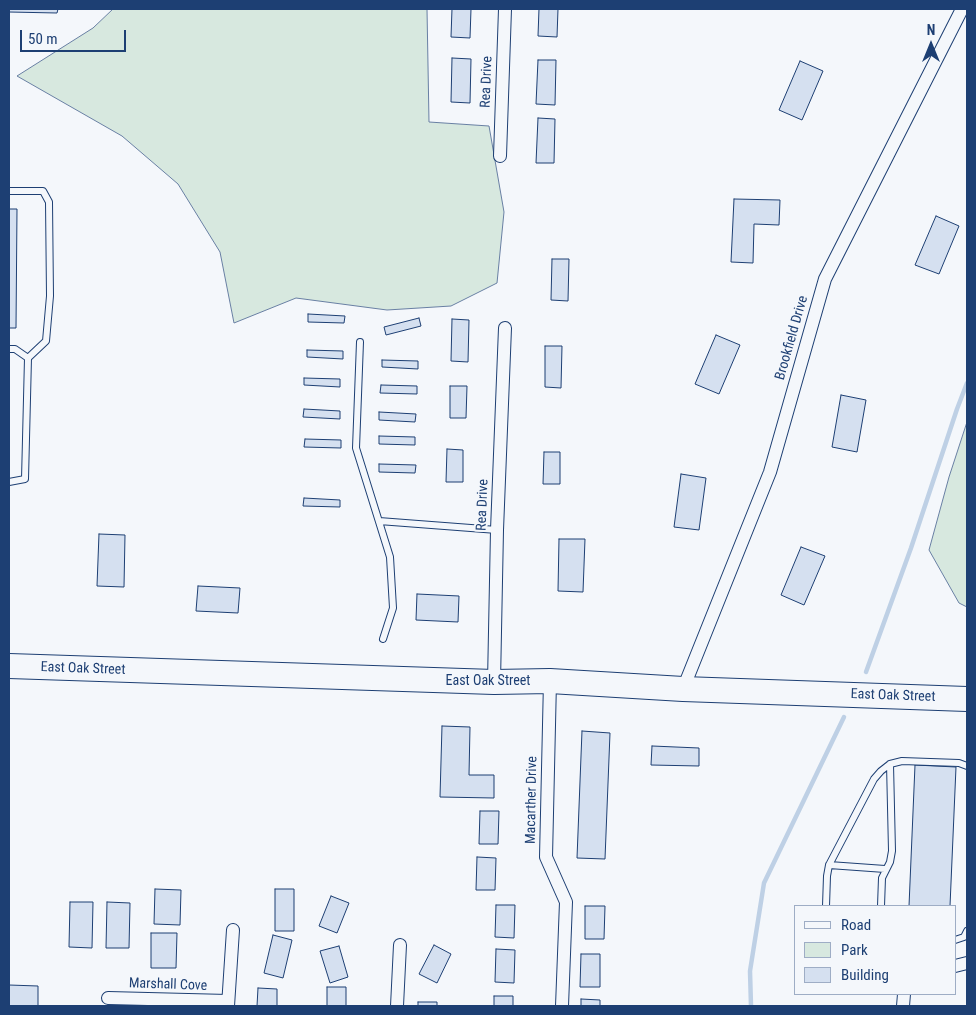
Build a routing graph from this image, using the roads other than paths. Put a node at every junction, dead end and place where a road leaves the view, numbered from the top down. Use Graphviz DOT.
graph roads {
  1 [pos="505,9"];
  2 [pos="962,9"];
  3 [pos="500,156"];
  4 [pos="9,190"];
  5 [pos="505,328"];
  6 [pos="360,342"];
  7 [pos="9,350"];
  8 [pos="28,358"];
  9 [pos="9,482"];
  10 [pos="379,521"];
  11 [pos="497,530"];
  12 [pos="383,639"];
  13 [pos="9,666"];
  14 [pos="550,681"];
  15 [pos="494,682"];
  16 [pos="683,689"];
  17 [pos="967,699"];
  18 [pos="890,764"];
  19 [pos="967,766"];
  20 [pos="829,865"];
  21 [pos="885,869"];
  22 [pos="826,905"];
  23 [pos="881,905"];
  24 [pos="233,930"];
  25 [pos="967,931"];
  26 [pos="956,940"];
  27 [pos="400,945"];
  28 [pos="108,998"];
  29 [pos="228,1004"];
  30 [pos="397,1006"];
  31 [pos="562,1006"];
  1 -- 3 [label="street, Rea Drive"];
  2 -- 16 [label="street, Brookfield Drive"];
  4 -- 8 [label="lane"];
  5 -- 11 [label="street, Rea Drive"];
  6 -- 10 [label="lane"];
  7 -- 8 [label="lane"];
  8 -- 9 [label="lane"];
  10 -- 11 [label="lane"];
  10 -- 12 [label="lane"];
  11 -- 15 [label="street, Rea Drive"];
  13 -- 15 [label="highway, East Oak Street"];
  14 -- 15 [label="highway, East Oak Street"];
  14 -- 16 [label="highway, East Oak Street"];
  14 -- 31 [label="street, Macarther Drive"];
  16 -- 17 [label="highway, East Oak Street"];
  18 -- 19 [label="lane"];
  18 -- 20 [label="lane"];
  18 -- 21 [label="lane"];
  20 -- 21 [label="lane"];
  20 -- 22 [label="lane"];
  21 -- 23 [label="lane"];
  24 -- 29 [label="street"];
  25 -- 26 [label="lane"];
  27 -- 30 [label="street"];
  28 -- 29 [label="street, Marshall Cove"];
}
